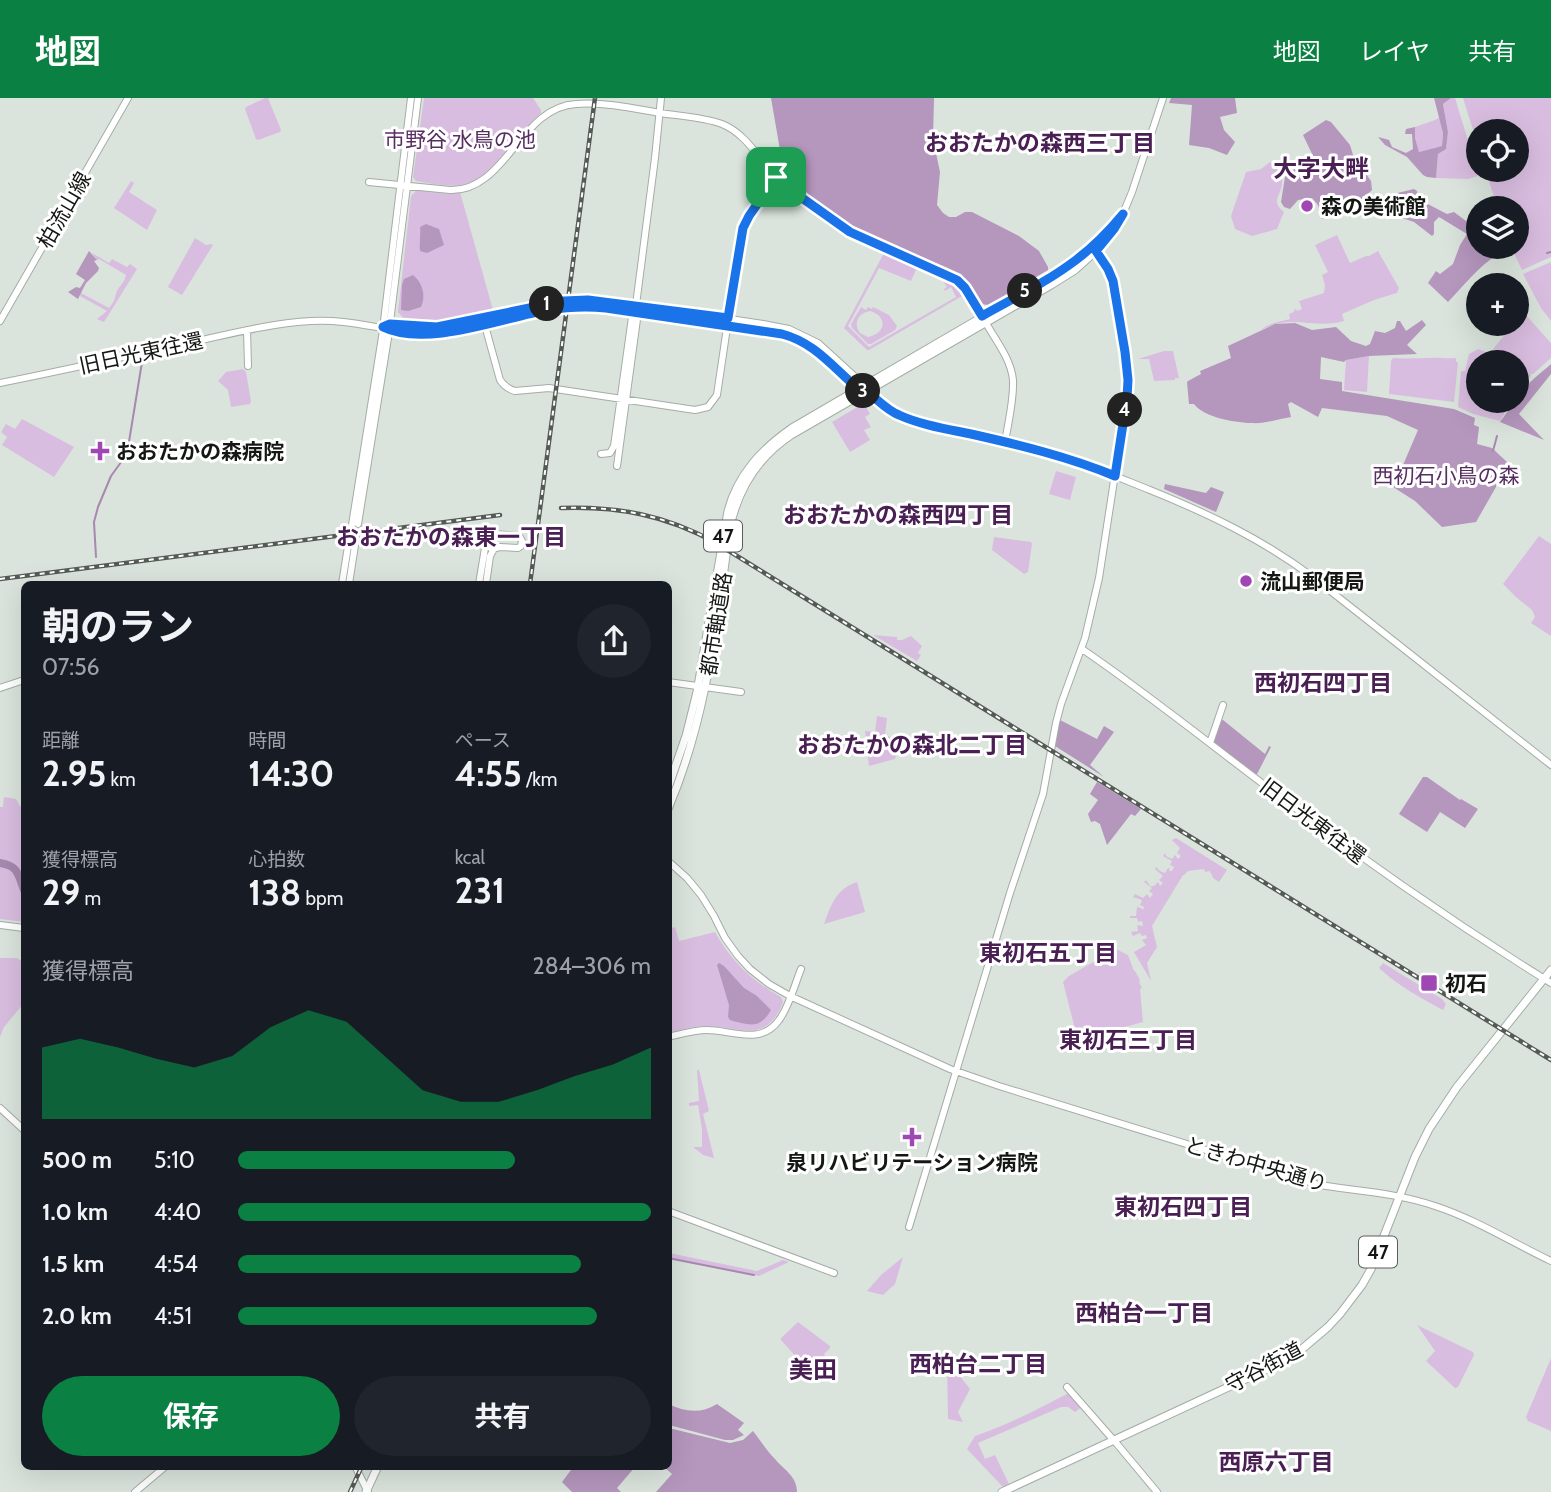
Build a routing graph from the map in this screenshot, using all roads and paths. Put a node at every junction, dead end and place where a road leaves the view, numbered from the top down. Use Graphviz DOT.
graph roads {
  1 [pos="128,98"];
  2 [pos="411,98"];
  3 [pos="418,98"];
  4 [pos="661,98"];
  5 [pos="1163,98"];
  6 [pos="660,113"];
  7 [pos="776,177"];
  8 [pos="369,182"];
  9 [pos="403,185"];
  10 [pos="1094,249"];
  11 [pos="635,310"];
  12 [pos="984,320"];
  13 [pos="0,321"];
  14 [pos="484,322"];
  15 [pos="728,322"];
  16 [pos="388,327"];
  17 [pos="247,330"];
  18 [pos="248,366"];
  19 [pos="0,383"];
  20 [pos="863,389"];
  21 [pos="624,400"];
  22 [pos="1006,443"];
  23 [pos="601,454"];
  24 [pos="617,466"];
  25 [pos="1115,476"];
  26 [pos="355,525"];
  27 [pos="486,542"];
  28 [pos="494,549"];
  29 [pos="343,581"];
  30 [pos="349,581"];
  31 [pos="480,581"];
  32 [pos="486,581"];
  33 [pos="1082,649"];
  34 [pos="21,681"];
  35 [pos="672,682"];
  36 [pos="703,686"];
  37 [pos="0,688"];
  38 [pos="741,692"];
  39 [pos="1223,705"];
  40 [pos="1210,743"];
  41 [pos="1551,765"];
  42 [pos="672,776"];
  43 [pos="672,798"];
  44 [pos="672,865"];
  45 [pos="0,925"];
  46 [pos="21,928"];
  47 [pos="801,969"];
  48 [pos="1551,970"];
  49 [pos="1548,981"];
  50 [pos="790,996"];
  51 [pos="672,1036"];
  52 [pos="956,1072"];
  53 [pos="0,1108"];
  54 [pos="21,1127"];
  55 [pos="1399,1197"];
  56 [pos="672,1212"];
  57 [pos="909,1227"];
  58 [pos="1551,1261"];
  59 [pos="834,1273"];
  60 [pos="1067,1387"];
  61 [pos="1114,1440"];
  62 [pos="161,1470"];
  63 [pos="357,1470"];
  64 [pos="376,1470"];
  65 [pos="367,1491"];
  66 [pos="135,1492"];
  67 [pos="1002,1492"];
  68 [pos="1157,1492"];
  1 -- 13 [label="street, 柏流山線"];
  2 -- 9 [label="street"];
  3 -- 9 [label="street"];
  4 -- 6 [label="street"];
  5 -- 10 [label="street, 都市軸道路"];
  6 -- 7 [label="street"];
  6 -- 9 [label="street"];
  6 -- 11 [label="street"];
  7 -- 12 [label="street"];
  7 -- 15 [label="street"];
  8 -- 9 [label="street"];
  9 -- 16 [label="street"];
  10 -- 12 [label="main road, 都市軸道路 / 47"];
  10 -- 25 [label="street"];
  11 -- 14 [label="street, 旧日光東往還"];
  11 -- 15 [label="street, 旧日光東往還"];
  11 -- 21 [label="street"];
  12 -- 20 [label="main road, 都市軸道路 / 47"];
  12 -- 22 [label="street"];
  14 -- 16 [label="street, 旧日光東往還"];
  14 -- 21 [label="street"];
  15 -- 20 [label="street, 旧日光東往還"];
  15 -- 21 [label="street"];
  16 -- 17 [label="street, 旧日光東往還"];
  16 -- 26 [label="street"];
  17 -- 18 [label="street"];
  17 -- 19 [label="street, 旧日光東往還"];
  20 -- 22 [label="street, 旧日光東往還"];
  20 -- 36 [label="main road, 都市軸道路 / 47"];
  21 -- 23 [label="street"];
  21 -- 24 [label="street"];
  22 -- 25 [label="street, 旧日光東往還"];
  25 -- 33 [label="street"];
  25 -- 41 [label="street, 旧日光東往還"];
  27 -- 28 [label="street"];
  27 -- 28 [label="street"];
  27 -- 31 [label="street"];
  28 -- 32 [label="street"];
  29 -- 30 [label="street"];
  33 -- 40 [label="street, 旧日光東往還"];
  33 -- 52 [label="street"];
  34 -- 37 [label="street"];
  35 -- 36 [label="street"];
  36 -- 38 [label="street"];
  36 -- 42 [label="main road, 都市軸道路 / 47"];
  36 -- 43 [label="main road, 都市軸道路 / 47"];
  39 -- 40 [label="street"];
  40 -- 49 [label="street, 旧日光東往還"];
  44 -- 50 [label="street, ときわ中央通り"];
  45 -- 46 [label="street"];
  47 -- 50 [label="street"];
  48 -- 49 [label="main road, 守谷街道 / 47"];
  49 -- 55 [label="main road, 守谷街道 / 47"];
  50 -- 51 [label="street"];
  50 -- 52 [label="street, ときわ中央通り"];
  52 -- 55 [label="street, ときわ中央通り"];
  52 -- 57 [label="street"];
  53 -- 54 [label="street"];
  55 -- 58 [label="street, ときわ中央通り"];
  55 -- 61 [label="main road, 守谷街道 / 47"];
  56 -- 59 [label="street"];
  60 -- 61 [label="street"];
  61 -- 67 [label="main road, 守谷街道 / 47"];
  61 -- 68 [label="street"];
  62 -- 66 [label="street"];
  63 -- 65 [label="street"];
  64 -- 65 [label="main road"];
}
